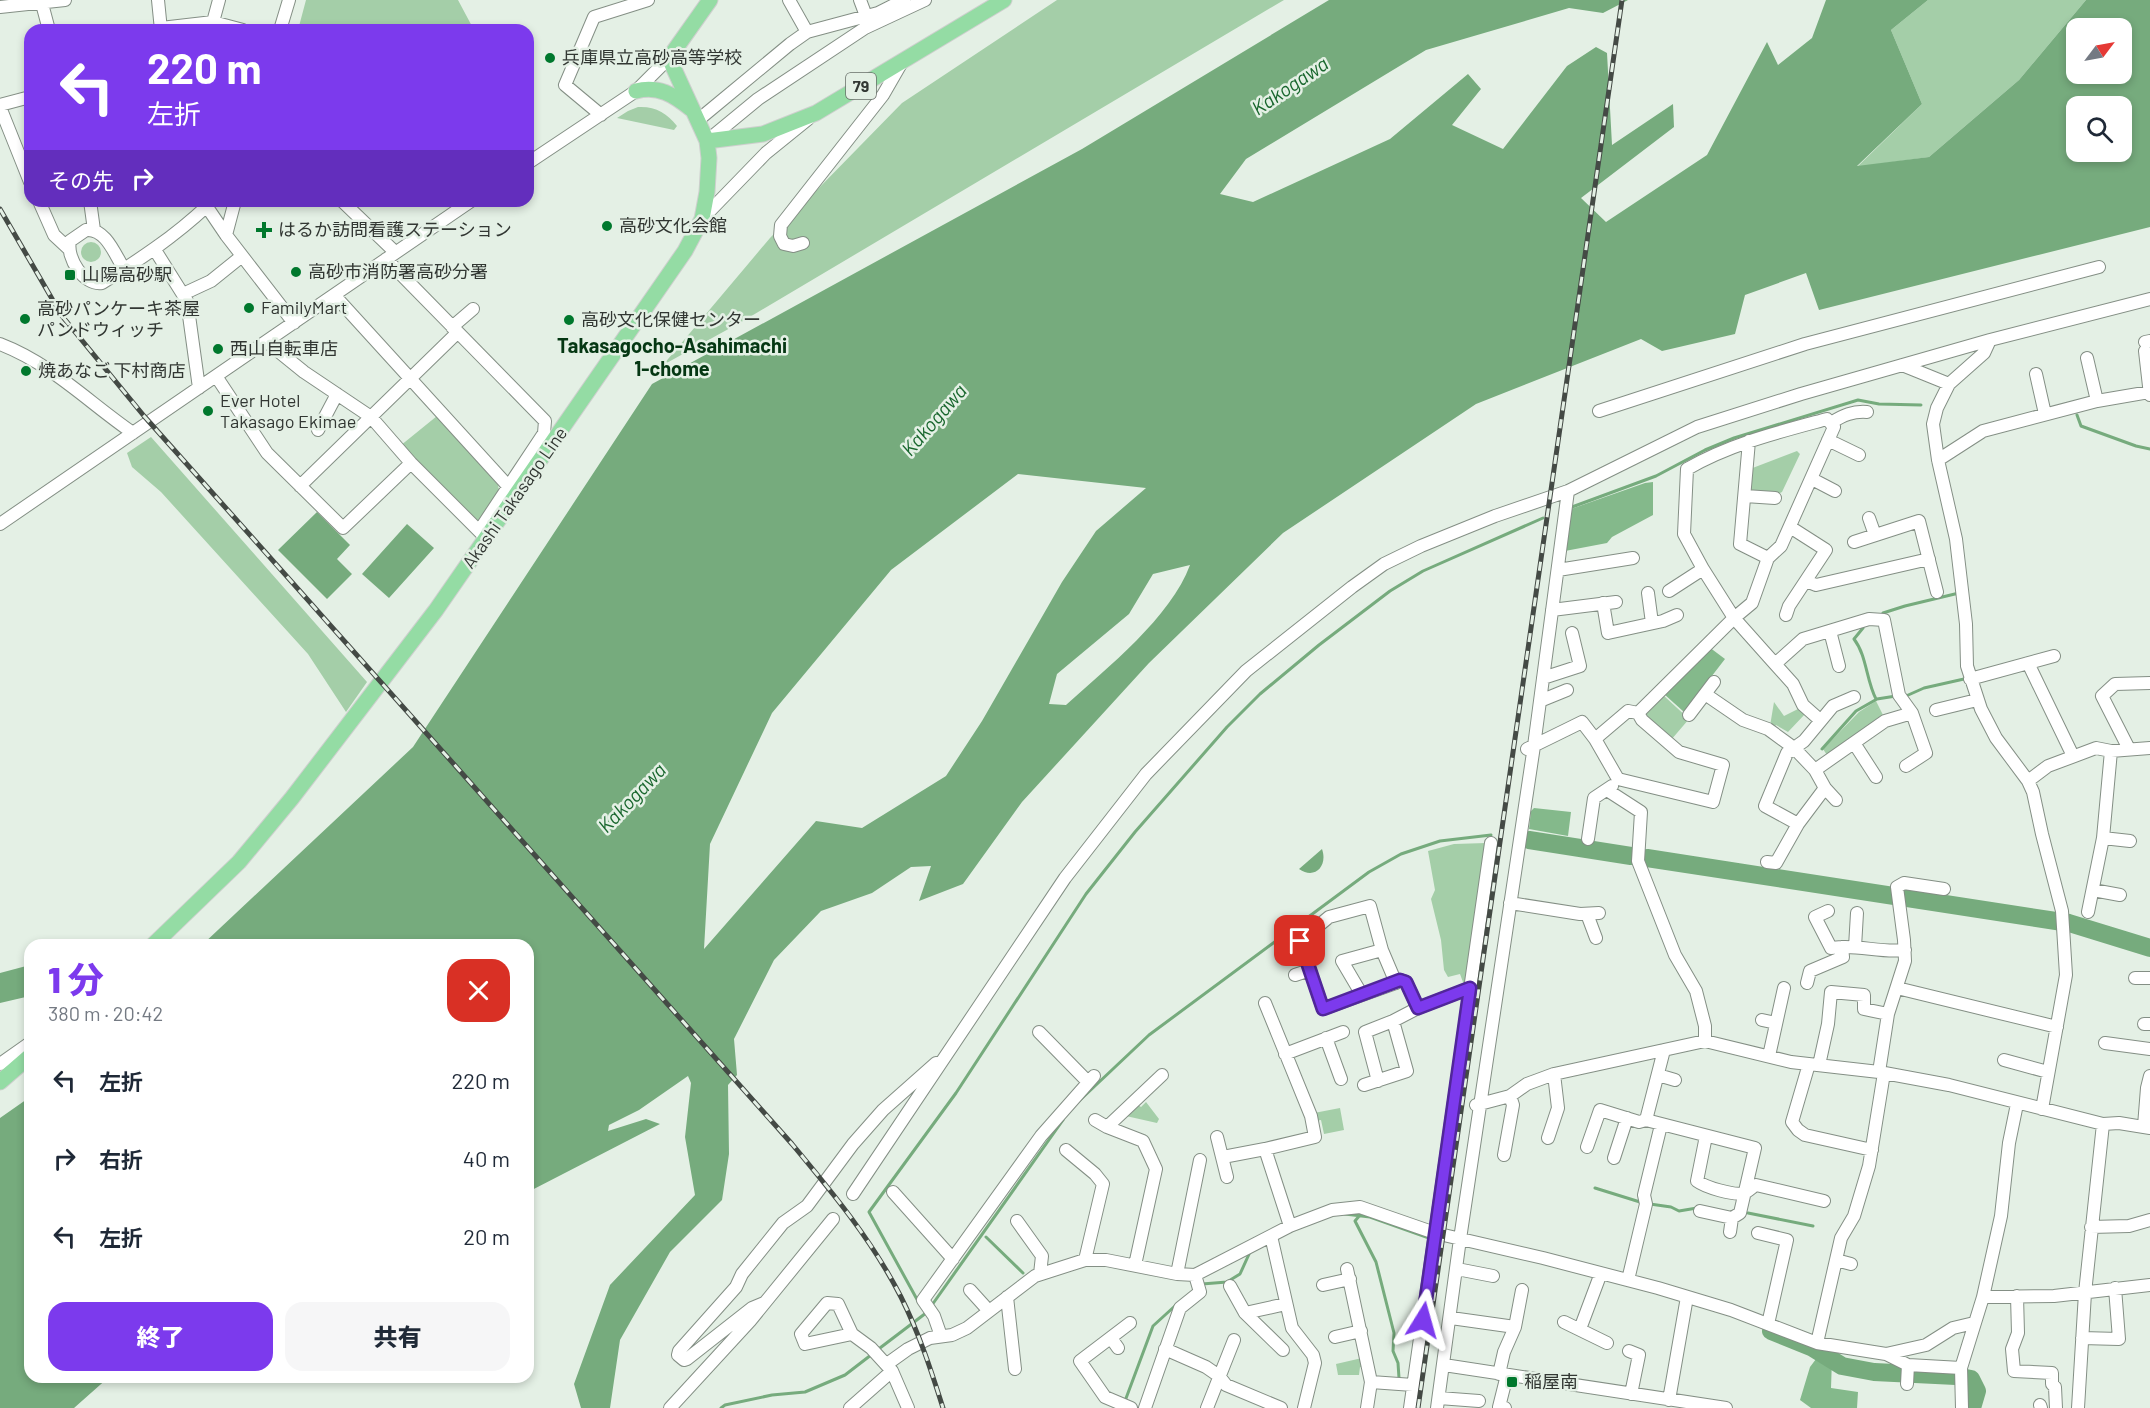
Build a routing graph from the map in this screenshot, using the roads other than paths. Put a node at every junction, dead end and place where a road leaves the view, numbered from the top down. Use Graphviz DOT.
graph roads {
  1 [pos="65,0"];
  2 [pos="158,0"];
  3 [pos="219,0"];
  4 [pos="289,0"];
  5 [pos="648,0"];
  6 [pos="710,0"];
  7 [pos="789,0"];
  8 [pos="860,0"];
  9 [pos="904,0"];
  10 [pos="924,0"];
  11 [pos="1004,0"];
  12 [pos="41,1"];
  13 [pos="0,7"];
  14 [pos="866,16"];
  15 [pos="213,22"];
  16 [pos="47,24"];
  17 [pos="160,24"];
  18 [pos="198,24"];
  19 [pos="220,24"];
  20 [pos="282,24"];
  21 [pos="807,32"];
  22 [pos="669,58"];
  23 [pos="903,61"];
  24 [pos="636,91"];
  25 [pos="24,99"];
  26 [pos="0,106"];
  27 [pos="816,113"];
  28 [pos="601,115"];
  29 [pos="694,115"];
  30 [pos="706,141"];
  31 [pos="534,159"];
  32 [pos="24,168"];
  33 [pos="42,207"];
  34 [pos="91,207"];
  35 [pos="201,207"];
  36 [pos="208,207"];
  37 [pos="233,207"];
  38 [pos="347,207"];
  39 [pos="462,207"];
  40 [pos="702,219"];
  41 [pos="94,230"];
  42 [pos="226,235"];
  43 [pos="803,243"];
  44 [pos="68,248"];
  45 [pos="155,250"];
  46 [pos="390,255"];
  47 [pos="242,256"];
  48 [pos="2098,267"];
  49 [pos="124,269"];
  50 [pos="183,294"];
  51 [pos="335,296"];
  52 [pos="2150,299"];
  53 [pos="473,309"];
  54 [pos="294,323"];
  55 [pos="454,330"];
  56 [pos="1990,340"];
  57 [pos="267,342"];
  58 [pos="0,344"];
  59 [pos="2147,345"];
  60 [pos="2087,358"];
  61 [pos="1902,365"];
  62 [pos="2036,374"];
  63 [pos="216,376"];
  64 [pos="409,379"];
  65 [pos="1949,384"];
  66 [pos="199,388"];
  67 [pos="2150,393"];
  68 [pos="337,394"];
  69 [pos="2097,401"];
  70 [pos="1599,411"];
  71 [pos="1867,412"];
  72 [pos="2045,414"];
  73 [pos="371,417"];
  74 [pos="1831,423"];
  75 [pos="318,430"];
  76 [pos="134,433"];
  77 [pos="1828,440"];
  78 [pos="1749,441"];
  79 [pos="1859,455"];
  80 [pos="1938,460"];
  81 [pos="411,463"];
  82 [pos="1812,479"];
  83 [pos="300,486"];
  84 [pos="508,486"];
  85 [pos="1568,491"];
  86 [pos="1835,491"];
  87 [pos="1745,496"];
  88 [pos="1776,498"];
  89 [pos="1869,518"];
  90 [pos="0,524"];
  91 [pos="1790,527"];
  92 [pos="483,535"];
  93 [pos="1875,535"];
  94 [pos="1854,542"];
  95 [pos="1633,558"];
  96 [pos="1768,558"];
  97 [pos="1929,559"];
  98 [pos="1703,569"];
  99 [pos="1558,570"];
  100 [pos="1806,581"];
  101 [pos="1669,591"];
  102 [pos="1936,592"];
  103 [pos="1648,593"];
  104 [pos="1616,602"];
  105 [pos="1603,603"];
  106 [pos="1786,609"];
  107 [pos="1552,610"];
  108 [pos="1677,615"];
  109 [pos="1734,618"];
  110 [pos="1652,623"];
  111 [pos="1830,631"];
  112 [pos="1572,633"];
  113 [pos="2054,656"];
  114 [pos="2028,663"];
  115 [pos="1775,664"];
  116 [pos="1839,666"];
  117 [pos="1543,678"];
  118 [pos="1970,679"];
  119 [pos="1714,682"];
  120 [pos="2150,683"];
  121 [pos="1567,690"];
  122 [pos="1705,694"];
  123 [pos="1854,697"];
  124 [pos="1977,700"];
  125 [pos="1540,701"];
  126 [pos="1936,710"];
  127 [pos="1638,713"];
  128 [pos="1912,713"];
  129 [pos="1689,715"];
  130 [pos="1820,720"];
  131 [pos="1595,739"];
  132 [pos="1854,743"];
  133 [pos="1530,747"];
  134 [pos="1794,748"];
  135 [pos="2150,748"];
  136 [pos="2129,749"];
  137 [pos="2111,751"];
  138 [pos="2073,756"];
  139 [pos="1906,766"];
  140 [pos="1815,770"];
  141 [pos="1876,777"];
  142 [pos="1618,778"];
  143 [pos="2028,781"];
  144 [pos="1825,788"];
  145 [pos="1607,789"];
  146 [pos="1836,800"];
  147 [pos="1798,824"];
  148 [pos="2103,838"];
  149 [pos="1588,839"];
  150 [pos="2130,841"];
  151 [pos="1491,843"];
  152 [pos="1767,862"];
  153 [pos="1944,889"];
  154 [pos="2093,890"];
  155 [pos="2120,895"];
  156 [pos="1510,903"];
  157 [pos="1828,911"];
  158 [pos="2088,912"];
  159 [pos="1857,913"];
  160 [pos="1596,938"];
  161 [pos="159,939"];
  162 [pos="1849,947"];
  163 [pos="1382,950"];
  164 [pos="1905,950"];
  165 [pos="1310,970"];
  166 [pos="1295,975"];
  167 [pos="2136,978"];
  168 [pos="2150,978"];
  169 [pos="1808,982"];
  170 [pos="1396,983"];
  171 [pos="1784,987"];
  172 [pos="1470,988"];
  173 [pos="1897,988"];
  174 [pos="1362,995"];
  175 [pos="1265,1003"];
  176 [pos="1418,1008"];
  177 [pos="1888,1014"];
  178 [pos="1762,1020"];
  179 [pos="1393,1021"];
  180 [pos="1776,1023"];
  181 [pos="2057,1027"];
  182 [pos="1039,1032"];
  183 [pos="1343,1032"];
  184 [pos="1326,1038"];
  185 [pos="2113,1040"];
  186 [pos="1706,1041"];
  187 [pos="24,1047"];
  188 [pos="2150,1049"];
  189 [pos="1664,1050"];
  190 [pos="950,1051"];
  191 [pos="1285,1054"];
  192 [pos="1769,1056"];
  193 [pos="2004,1060"];
  194 [pos="24,1061"];
  195 [pos="0,1064"];
  196 [pos="1814,1065"];
  197 [pos="1882,1072"];
  198 [pos="2048,1072"];
  199 [pos="1554,1074"];
  200 [pos="1162,1075"];
  201 [pos="1658,1075"];
  202 [pos="2150,1076"];
  203 [pos="1341,1079"];
  204 [pos="1675,1080"];
  205 [pos="1378,1081"];
  206 [pos="0,1082"];
  207 [pos="1364,1085"];
  208 [pos="1510,1096"];
  209 [pos="2017,1104"];
  210 [pos="1478,1105"];
  211 [pos="2042,1109"];
  212 [pos="1627,1118"];
  213 [pos="1095,1120"];
  214 [pos="1646,1120"];
  215 [pos="2103,1124"];
  216 [pos="1661,1125"];
  217 [pos="1107,1127"];
  218 [pos="2147,1127"];
  219 [pos="1706,1136"];
  220 [pos="1217,1137"];
  221 [pos="1548,1138"];
  222 [pos="1587,1147"];
  223 [pos="1265,1149"];
  224 [pos="1872,1150"];
  225 [pos="1504,1155"];
  226 [pos="1069,1156"];
  227 [pos="1223,1157"];
  228 [pos="1614,1158"];
  229 [pos="1200,1160"];
  230 [pos="1227,1177"];
  231 [pos="1745,1193"];
  232 [pos="853,1194"];
  233 [pos="900,1195"];
  234 [pos="1822,1204"];
  235 [pos="1700,1211"];
  236 [pos="1732,1218"];
  237 [pos="833,1219"];
  238 [pos="2150,1220"];
  239 [pos="1290,1226"];
  240 [pos="2091,1227"];
  241 [pos="1019,1228"];
  242 [pos="1730,1232"];
  243 [pos="1435,1233"];
  244 [pos="1758,1233"];
  245 [pos="1460,1239"];
  246 [pos="1272,1240"];
  247 [pos="953,1258"];
  248 [pos="1085,1260"];
  249 [pos="1836,1260"];
  250 [pos="1851,1264"];
  251 [pos="1135,1265"];
  252 [pos="1457,1269"];
  253 [pos="1600,1273"];
  254 [pos="1040,1274"];
  255 [pos="1177,1274"];
  256 [pos="1195,1275"];
  257 [pos="1493,1276"];
  258 [pos="1628,1280"];
  259 [pos="1323,1285"];
  260 [pos="2150,1285"];
  261 [pos="1230,1286"];
  262 [pos="2115,1288"];
  263 [pos="970,1290"];
  264 [pos="1522,1290"];
  265 [pos="2085,1293"];
  266 [pos="2017,1296"];
  267 [pos="1007,1297"];
  268 [pos="1687,1297"];
  269 [pos="1983,1297"];
  270 [pos="764,1304"];
  271 [pos="1286,1304"];
  272 [pos="989,1311"];
  273 [pos="1245,1313"];
  274 [pos="1450,1318"];
  275 [pos="1564,1322"];
  276 [pos="1130,1323"];
  277 [pos="1974,1323"];
  278 [pos="1768,1324"];
  279 [pos="1515,1327"];
  280 [pos="1580,1329"];
  281 [pos="1361,1331"];
  282 [pos="852,1334"];
  283 [pos="941,1336"];
  284 [pos="1335,1337"];
  285 [pos="2082,1338"];
  286 [pos="1234,1340"];
  287 [pos="1607,1343"];
  288 [pos="1817,1343"];
  289 [pos="1165,1350"];
  290 [pos="1283,1350"];
  291 [pos="1629,1351"];
  292 [pos="1886,1354"];
  293 [pos="883,1360"];
  294 [pos="1444,1365"];
  295 [pos="1908,1365"];
  296 [pos="1961,1368"];
  297 [pos="1015,1369"];
  298 [pos="1503,1374"];
  299 [pos="1219,1376"];
  300 [pos="1371,1382"];
  301 [pos="1907,1384"];
  302 [pos="1413,1385"];
  303 [pos="1631,1394"];
  304 [pos="1669,1400"];
  305 [pos="1479,1401"];
  306 [pos="1651,1402"];
  307 [pos="1438,1403"];
  308 [pos="670,1408"];
  309 [pos="850,1408"];
  310 [pos="908,1408"];
  311 [pos="1131,1408"];
  312 [pos="1145,1408"];
  313 [pos="1207,1408"];
  314 [pos="1281,1408"];
  315 [pos="1304,1408"];
  316 [pos="1367,1408"];
  317 [pos="1410,1408"];
  318 [pos="1505,1408"];
  319 [pos="1726,1408"];
  320 [pos="1962,1408"];
  321 [pos="2056,1408"];
  322 [pos="2078,1408"];
  1 -- 12 [label="street"];
  2 -- 17 [label="street"];
  3 -- 15 [label="street"];
  4 -- 20 [label="street"];
  5 -- 28 [label="street"];
  6 -- 22 [label="main road"];
  7 -- 21 [label="street"];
  8 -- 14 [label="street"];
  9 -- 14 [label="street"];
  10 -- 30 [label="street"];
  11 -- 23 [label="main road, 79"];
  12 -- 13 [label="street"];
  12 -- 16 [label="street"];
  14 -- 21 [label="street"];
  15 -- 18 [label="street"];
  15 -- 19 [label="street"];
  21 -- 29 [label="street"];
  22 -- 24 [label="street"];
  22 -- 29 [label="main road, Akashi Takasago Line"];
  23 -- 27 [label="main road, 79"];
  23 -- 43 [label="street"];
  24 -- 28 [label="street"];
  24 -- 29 [label="main road"];
  25 -- 26 [label="street"];
  26 -- 32 [label="street"];
  27 -- 30 [label="main road, 79"];
  27 -- 40 [label="street"];
  28 -- 31 [label="street"];
  29 -- 30 [label="main road, Akashi Takasago Line"];
  30 -- 40 [label="main road, Akashi Takasago Line"];
  33 -- 44 [label="street"];
  34 -- 41 [label="street"];
  35 -- 45 [label="street"];
  36 -- 42 [label="street"];
  37 -- 42 [label="street"];
  38 -- 46 [label="street"];
  39 -- 46 [label="street"];
  40 -- 92 [label="main road, Akashi Takasago Line"];
  41 -- 44 [label="street"];
  41 -- 49 [label="street"];
  42 -- 47 [label="street"];
  44 -- 49 [label="street"];
  45 -- 49 [label="street"];
  45 -- 50 [label="street"];
  46 -- 51 [label="street"];
  46 -- 55 [label="street"];
  47 -- 50 [label="street"];
  47 -- 54 [label="street"];
  48 -- 70 [label="street"];
  50 -- 66 [label="street"];
  51 -- 54 [label="street"];
  51 -- 64 [label="street"];
  52 -- 56 [label="street"];
  53 -- 55 [label="street"];
  54 -- 57 [label="street"];
  55 -- 64 [label="street"];
  55 -- 84 [label="street"];
  56 -- 61 [label="street"];
  56 -- 65 [label="street"];
  57 -- 63 [label="street"];
  57 -- 68 [label="street"];
  58 -- 76 [label="street"];
  59 -- 67 [label="street"];
  60 -- 69 [label="street"];
  61 -- 65 [label="street"];
  61 -- 85 [label="street"];
  62 -- 72 [label="street"];
  63 -- 66 [label="street"];
  63 -- 83 [label="street"];
  64 -- 73 [label="street"];
  64 -- 84 [label="street"];
  65 -- 80 [label="street"];
  66 -- 76 [label="street"];
  67 -- 69 [label="street"];
  68 -- 73 [label="street"];
  68 -- 75 [label="street"];
  69 -- 72 [label="street"];
  71 -- 74 [label="street"];
  72 -- 80 [label="street"];
  73 -- 81 [label="street"];
  73 -- 83 [label="street"];
  74 -- 77 [label="street"];
  74 -- 78 [label="street"];
  76 -- 90 [label="street"];
  77 -- 79 [label="street"];
  77 -- 82 [label="street"];
  78 -- 87 [label="street"];
  78 -- 98 [label="street"];
  80 -- 118 [label="street"];
  81 -- 83 [label="street"];
  81 -- 92 [label="street"];
  82 -- 86 [label="street"];
  82 -- 91 [label="street"];
  84 -- 92 [label="street"];
  85 -- 99 [label="street"];
  85 -- 190 [label="street"];
  87 -- 88 [label="street"];
  87 -- 96 [label="street"];
  89 -- 93 [label="street"];
  91 -- 96 [label="street"];
  91 -- 100 [label="street"];
  92 -- 161 [label="main road, Akashi Takasago Line"];
  93 -- 94 [label="street"];
  93 -- 97 [label="street"];
  95 -- 99 [label="street"];
  96 -- 109 [label="street"];
  97 -- 100 [label="street"];
  97 -- 102 [label="street"];
  98 -- 101 [label="street"];
  98 -- 109 [label="street"];
  99 -- 107 [label="street"];
  100 -- 106 [label="street"];
  103 -- 110 [label="street"];
  104 -- 105 [label="street"];
  105 -- 107 [label="street"];
  105 -- 110 [label="street"];
  107 -- 117 [label="street"];
  108 -- 110 [label="street"];
  109 -- 115 [label="street"];
  109 -- 127 [label="street"];
  111 -- 115 [label="street"];
  111 -- 116 [label="street"];
  111 -- 128 [label="street"];
  112 -- 117 [label="street"];
  113 -- 114 [label="street"];
  114 -- 118 [label="street"];
  114 -- 138 [label="street"];
  115 -- 130 [label="street"];
  117 -- 125 [label="street"];
  118 -- 124 [label="street"];
  119 -- 122 [label="street"];
  120 -- 136 [label="street"];
  121 -- 125 [label="street"];
  122 -- 129 [label="street"];
  122 -- 134 [label="street"];
  123 -- 130 [label="street"];
  124 -- 126 [label="street"];
  124 -- 143 [label="street"];
  125 -- 133 [label="street"];
  127 -- 131 [label="street"];
  127 -- 142 [label="street"];
  128 -- 132 [label="street"];
  128 -- 139 [label="street"];
  130 -- 134 [label="street"];
  131 -- 133 [label="street"];
  131 -- 142 [label="street"];
  132 -- 140 [label="street"];
  132 -- 141 [label="street"];
  133 -- 156 [label="street"];
  134 -- 140 [label="street"];
  134 -- 147 [label="street"];
  135 -- 136 [label="street"];
  136 -- 137 [label="street"];
  137 -- 138 [label="street"];
  137 -- 148 [label="street"];
  138 -- 143 [label="street"];
  140 -- 144 [label="street"];
  142 -- 145 [label="street"];
  143 -- 181 [label="street"];
  144 -- 146 [label="street"];
  144 -- 147 [label="street"];
  145 -- 149 [label="street"];
  145 -- 186 [label="street"];
  147 -- 152 [label="street"];
  148 -- 150 [label="street"];
  148 -- 154 [label="street"];
  151 -- 172 [label="street"];
  153 -- 164 [label="street"];
  154 -- 155 [label="street"];
  154 -- 158 [label="street"];
  156 -- 160 [label="street"];
  156 -- 210 [label="street"];
  157 -- 162 [label="street"];
  159 -- 162 [label="street"];
  162 -- 164 [label="street"];
  162 -- 169 [label="street"];
  163 -- 165 [label="street"];
  163 -- 170 [label="street"];
  163 -- 174 [label="street"];
  164 -- 173 [label="street"];
  165 -- 166 [label="street"];
  165 -- 174 [label="street"];
  167 -- 168 [label="street"];
  170 -- 174 [label="street"];
  170 -- 176 [label="street"];
  171 -- 180 [label="street"];
  172 -- 176 [label="street"];
  172 -- 243 [label="street"];
  173 -- 177 [label="street"];
  173 -- 181 [label="street"];
  175 -- 191 [label="street"];
  176 -- 179 [label="street"];
  177 -- 196 [label="street"];
  177 -- 197 [label="street"];
  178 -- 180 [label="street"];
  179 -- 205 [label="street"];
  179 -- 205 [label="street"];
  180 -- 192 [label="street"];
  181 -- 198 [label="street"];
  182 -- 247 [label="street"];
  183 -- 184 [label="street"];
  184 -- 191 [label="street"];
  184 -- 203 [label="street"];
  185 -- 188 [label="street"];
  186 -- 189 [label="street"];
  186 -- 192 [label="street"];
  187 -- 195 [label="street"];
  189 -- 199 [label="street"];
  189 -- 201 [label="street"];
  190 -- 232 [label="street"];
  190 -- 270 [label="street"];
  191 -- 223 [label="street"];
  192 -- 196 [label="street"];
  193 -- 198 [label="street"];
  194 -- 206 [label="main road"];
  196 -- 197 [label="street"];
  196 -- 224 [label="street"];
  197 -- 209 [label="street"];
  197 -- 224 [label="street"];
  198 -- 211 [label="street"];
  199 -- 208 [label="street"];
  199 -- 221 [label="street"];
  200 -- 217 [label="street"];
  201 -- 204 [label="street"];
  201 -- 214 [label="street"];
  202 -- 218 [label="street"];
  205 -- 207 [label="street"];
  208 -- 210 [label="street"];
  208 -- 225 [label="street"];
  209 -- 211 [label="street"];
  209 -- 269 [label="street"];
  210 -- 245 [label="street"];
  211 -- 215 [label="street"];
  212 -- 214 [label="street"];
  212 -- 222 [label="street"];
  212 -- 228 [label="street"];
  213 -- 217 [label="street"];
  214 -- 216 [label="street"];
  215 -- 218 [label="street"];
  215 -- 240 [label="street"];
  216 -- 219 [label="street"];
  216 -- 258 [label="street"];
  217 -- 251 [label="street"];
  219 -- 231 [label="street"];
  219 -- 231 [label="street"];
  220 -- 227 [label="street"];
  223 -- 227 [label="street"];
  223 -- 239 [label="street"];
  224 -- 249 [label="street"];
  226 -- 248 [label="street"];
  227 -- 230 [label="street"];
  229 -- 255 [label="street"];
  231 -- 234 [label="street"];
  231 -- 236 [label="street"];
  233 -- 247 [label="street"];
  235 -- 236 [label="street"];
  236 -- 242 [label="street"];
  237 -- 270 [label="street"];
  238 -- 240 [label="street"];
  239 -- 243 [label="street"];
  239 -- 246 [label="street"];
  240 -- 265 [label="street"];
  241 -- 254 [label="street"];
  243 -- 245 [label="street"];
  243 -- 302 [label="street"];
  244 -- 278 [label="street"];
  245 -- 252 [label="street"];
  245 -- 253 [label="street"];
  246 -- 256 [label="street"];
  246 -- 271 [label="street"];
  247 -- 283 [label="street"];
  248 -- 251 [label="street"];
  248 -- 254 [label="street"];
  249 -- 250 [label="street"];
  249 -- 288 [label="street"];
  251 -- 255 [label="street"];
  252 -- 257 [label="street"];
  252 -- 274 [label="street"];
  253 -- 258 [label="street"];
  253 -- 280 [label="street"];
  254 -- 267 [label="street"];
  255 -- 256 [label="street"];
  256 -- 289 [label="street"];
  258 -- 268 [label="street"];
  259 -- 281 [label="street"];
  260 -- 262 [label="street"];
  261 -- 273 [label="street"];
  262 -- 265 [label="street"];
  262 -- 285 [label="street"];
  263 -- 272 [label="street"];
  264 -- 279 [label="street"];
  265 -- 266 [label="street"];
  265 -- 285 [label="street"];
  266 -- 269 [label="street"];
  266 -- 321 [label="street"];
  267 -- 272 [label="street"];
  267 -- 297 [label="street"];
  268 -- 278 [label="street"];
  268 -- 304 [label="street"];
  269 -- 277 [label="street"];
  270 -- 308 [label="street"];
  271 -- 273 [label="street"];
  271 -- 315 [label="street"];
  272 -- 283 [label="street"];
  273 -- 290 [label="street"];
  274 -- 279 [label="street"];
  274 -- 294 [label="street"];
  275 -- 280 [label="street"];
  276 -- 311 [label="street"];
  277 -- 292 [label="street"];
  277 -- 296 [label="street"];
  278 -- 288 [label="street"];
  279 -- 298 [label="street"];
  280 -- 287 [label="street"];
  281 -- 284 [label="street"];
  281 -- 300 [label="street"];
  282 -- 293 [label="street"];
  283 -- 293 [label="street"];
  285 -- 322 [label="street"];
  286 -- 299 [label="street"];
  288 -- 292 [label="street"];
  289 -- 299 [label="street"];
  289 -- 312 [label="street"];
  291 -- 303 [label="street"];
  292 -- 295 [label="street"];
  293 -- 309 [label="street"];
  293 -- 310 [label="street"];
  294 -- 298 [label="street"];
  294 -- 307 [label="street"];
  295 -- 296 [label="street"];
  295 -- 301 [label="street"];
  296 -- 320 [label="street"];
  298 -- 303 [label="street"];
  298 -- 318 [label="street"];
  299 -- 313 [label="street"];
  299 -- 314 [label="street"];
  300 -- 302 [label="street"];
  300 -- 316 [label="street"];
  302 -- 317 [label="street"];
  303 -- 306 [label="street"];
  304 -- 306 [label="street"];
  304 -- 319 [label="street"];
  305 -- 307 [label="street"];
}
